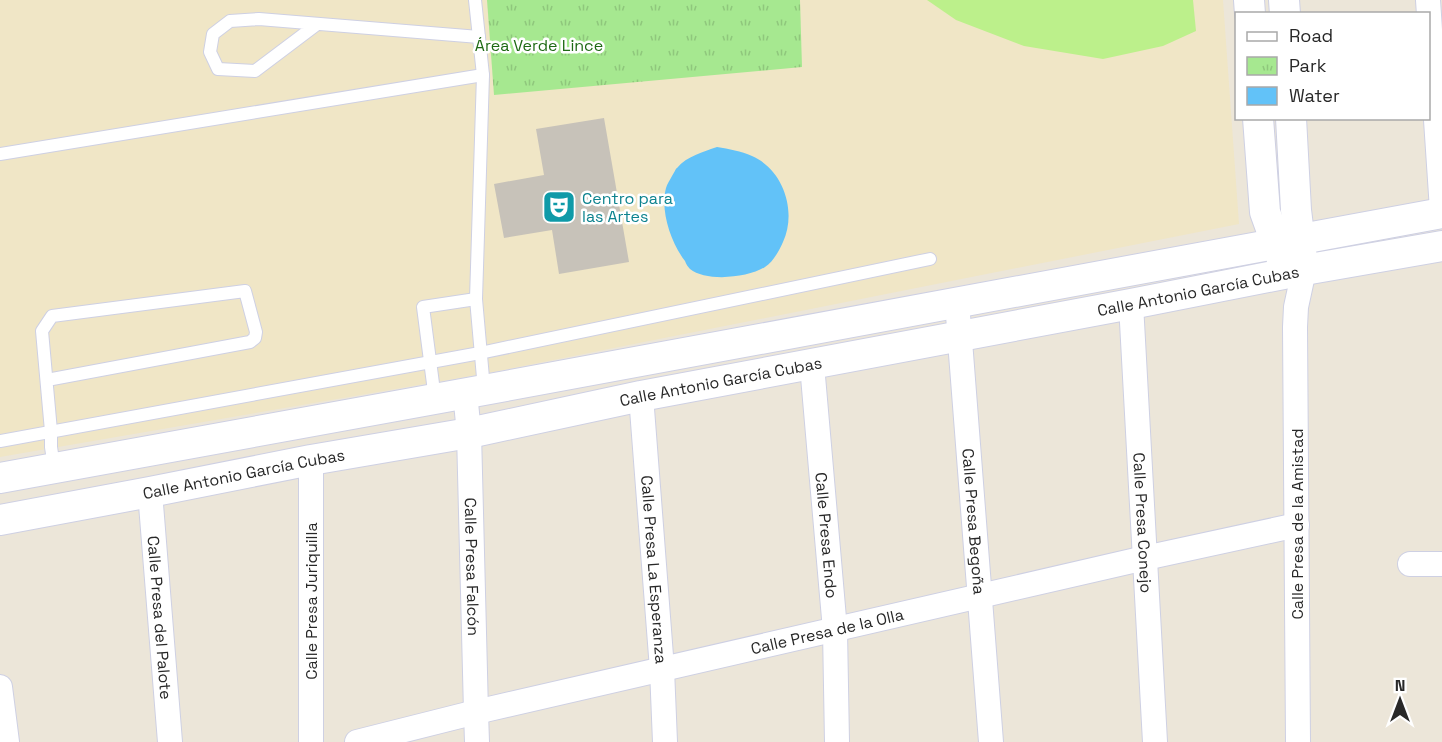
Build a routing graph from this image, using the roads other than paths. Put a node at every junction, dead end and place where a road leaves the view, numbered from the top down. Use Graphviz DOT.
graph roads {
  1 [pos="475,0"];
  2 [pos="316,25"];
  3 [pos="1430,30"];
  4 [pos="479,38"];
  5 [pos="483,75"];
  6 [pos="1258,120"];
  7 [pos="1291,120"];
  8 [pos="0,153"];
  9 [pos="1442,211"];
  10 [pos="1288,242"];
  11 [pos="1442,246"];
  12 [pos="930,258"];
  13 [pos="1296,272"];
  14 [pos="476,299"];
  15 [pos="957,302"];
  16 [pos="1131,304"];
  17 [pos="961,336"];
  18 [pos="480,353"];
  19 [pos="430,362"];
  20 [pos="812,364"];
  21 [pos="47,380"];
  22 [pos="475,392"];
  23 [pos="640,396"];
  24 [pos="435,399"];
  25 [pos="51,431"];
  26 [pos="469,433"];
  27 [pos="0,441"];
  28 [pos="311,460"];
  29 [pos="54,469"];
  30 [pos="0,478"];
  31 [pos="150,492"];
  32 [pos="0,520"];
  33 [pos="1297,525"];
  34 [pos="1145,558"];
  35 [pos="1410,564"];
  36 [pos="1442,564"];
  37 [pos="980,596"];
  38 [pos="835,630"];
  39 [pos="662,669"];
  40 [pos="0,687"];
  41 [pos="476,712"];
  42 [pos="7,742"];
  43 [pos="170,742"];
  44 [pos="310,742"];
  45 [pos="357,742"];
  46 [pos="477,742"];
  47 [pos="665,742"];
  48 [pos="837,742"];
  49 [pos="991,742"];
  50 [pos="1155,742"];
  51 [pos="1298,742"];
  1 -- 4 [label="lane"];
  2 -- 2 [label="lane"];
  2 -- 4 [label="lane"];
  3 -- 9 [label="street"];
  4 -- 5 [label="lane"];
  5 -- 8 [label="lane"];
  5 -- 14 [label="lane"];
  6 -- 10 [label="street"];
  7 -- 10 [label="street"];
  9 -- 10 [label="street, Calle Antonio García Cubas"];
  10 -- 13 [label="street, Calle Presa de la Amistad"];
  10 -- 15 [label="street, Calle Antonio García Cubas"];
  11 -- 13 [label="street, Calle Antonio García Cubas"];
  12 -- 18 [label="lane"];
  13 -- 16 [label="street, Calle Antonio García Cubas"];
  13 -- 33 [label="street, Calle Presa de la Amistad"];
  14 -- 18 [label="lane"];
  14 -- 19 [label="lane"];
  15 -- 17 [label="street, Calle Presa Begoña"];
  15 -- 22 [label="street, Calle Antonio García Cubas"];
  16 -- 17 [label="street, Calle Antonio García Cubas"];
  16 -- 34 [label="street, Calle Presa Conejo"];
  17 -- 20 [label="street, Calle Antonio García Cubas"];
  17 -- 37 [label="street, Calle Presa Begoña"];
  18 -- 19 [label="lane"];
  18 -- 22 [label="lane"];
  19 -- 24 [label="lane"];
  19 -- 25 [label="lane"];
  20 -- 23 [label="street, Calle Antonio García Cubas"];
  20 -- 38 [label="street, Calle Presa Endo"];
  21 -- 21 [label="lane"];
  21 -- 25 [label="lane"];
  22 -- 24 [label="street, Calle Antonio García Cubas"];
  22 -- 26 [label="street, Calle Presa Falcón"];
  23 -- 26 [label="street, Calle Antonio García Cubas"];
  23 -- 39 [label="street, Calle Presa La Esperanza"];
  24 -- 29 [label="street, Calle Antonio García Cubas"];
  25 -- 27 [label="lane"];
  25 -- 29 [label="lane"];
  26 -- 28 [label="street, Calle Antonio García Cubas"];
  26 -- 41 [label="street, Calle Presa Falcón"];
  28 -- 31 [label="street, Calle Antonio García Cubas"];
  28 -- 44 [label="street, Calle Presa Juriquilla"];
  29 -- 30 [label="street, Calle Antonio García Cubas"];
  31 -- 32 [label="street, Calle Antonio García Cubas"];
  31 -- 43 [label="street, Calle Presa del Palote"];
  33 -- 34 [label="street, Calle Presa de la Olla"];
  33 -- 51 [label="street, Calle Presa de la Amistad"];
  34 -- 37 [label="street, Calle Presa de la Olla"];
  34 -- 50 [label="street, Calle Presa Conejo"];
  35 -- 36 [label="street"];
  37 -- 38 [label="street, Calle Presa de la Olla"];
  37 -- 49 [label="street, Calle Presa Begoña"];
  38 -- 39 [label="street, Calle Presa de la Olla"];
  38 -- 48 [label="street, Calle Presa Endo"];
  39 -- 41 [label="street, Calle Presa de la Olla"];
  39 -- 47 [label="street, Calle Presa La Esperanza"];
  40 -- 42 [label="street"];
  41 -- 45 [label="street, Calle Presa de la Olla"];
  41 -- 46 [label="street, Calle Presa Falcón"];
}
